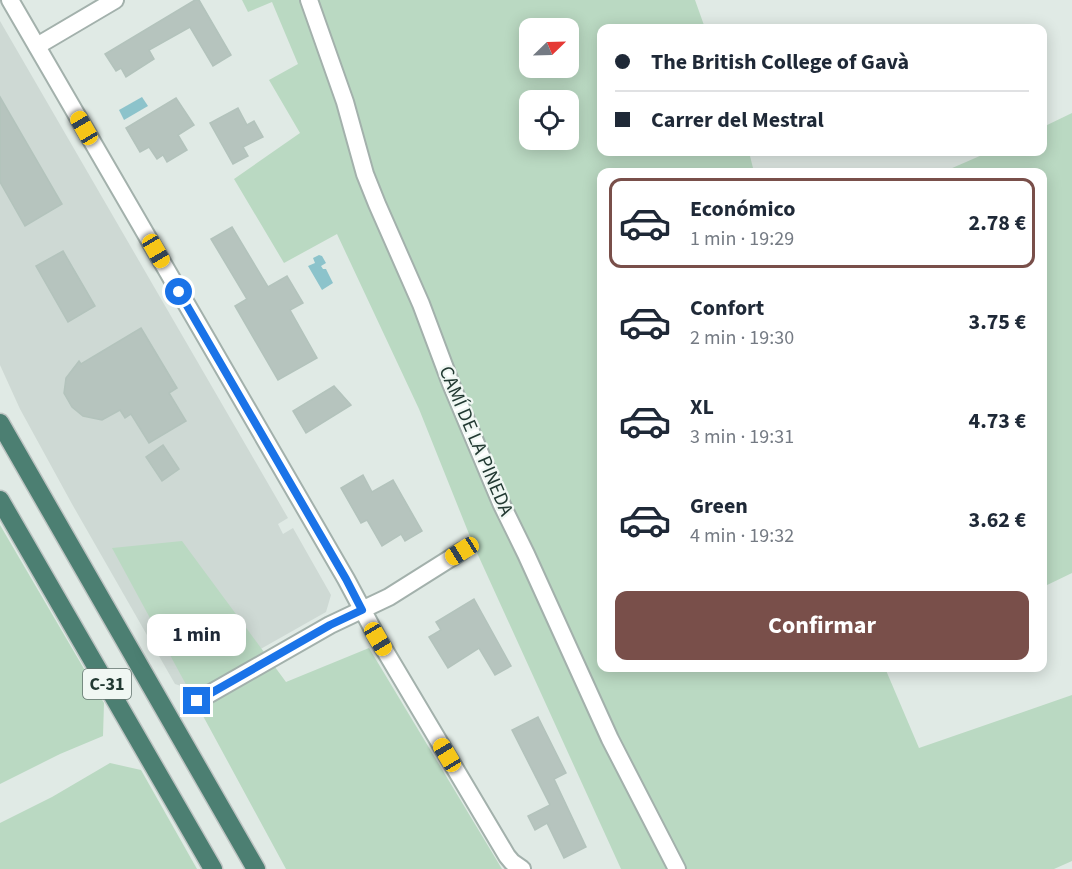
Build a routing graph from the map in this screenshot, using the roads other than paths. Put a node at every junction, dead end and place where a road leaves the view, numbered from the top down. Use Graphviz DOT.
graph roads {
  1 [pos="10,0"];
  2 [pos="115,0"];
  3 [pos="309,0"];
  4 [pos="37,46"];
  5 [pos="0,414"];
  6 [pos="0,423"];
  7 [pos="25,466"];
  8 [pos="0,500"];
  9 [pos="462,551"];
  10 [pos="362,610"];
  11 [pos="197,701"];
  12 [pos="493,832"];
  13 [pos="213,869"];
  14 [pos="256,869"];
  15 [pos="501,869"];
  16 [pos="522,869"];
  17 [pos="676,869"];
  1 -- 4 [label="street"];
  2 -- 4 [label="street"];
  3 -- 17 [label="street, CAMÍ DE LA PINEDA"];
  4 -- 10 [label="street"];
  5 -- 7 [label="highway"];
  6 -- 7 [label="highway, C-31"];
  7 -- 14 [label="highway, C-31"];
  8 -- 13 [label="highway, C-31"];
  9 -- 10 [label="street"];
  10 -- 11 [label="street"];
  10 -- 12 [label="street"];
  12 -- 15 [label="street"];
  12 -- 16 [label="street"];
}
